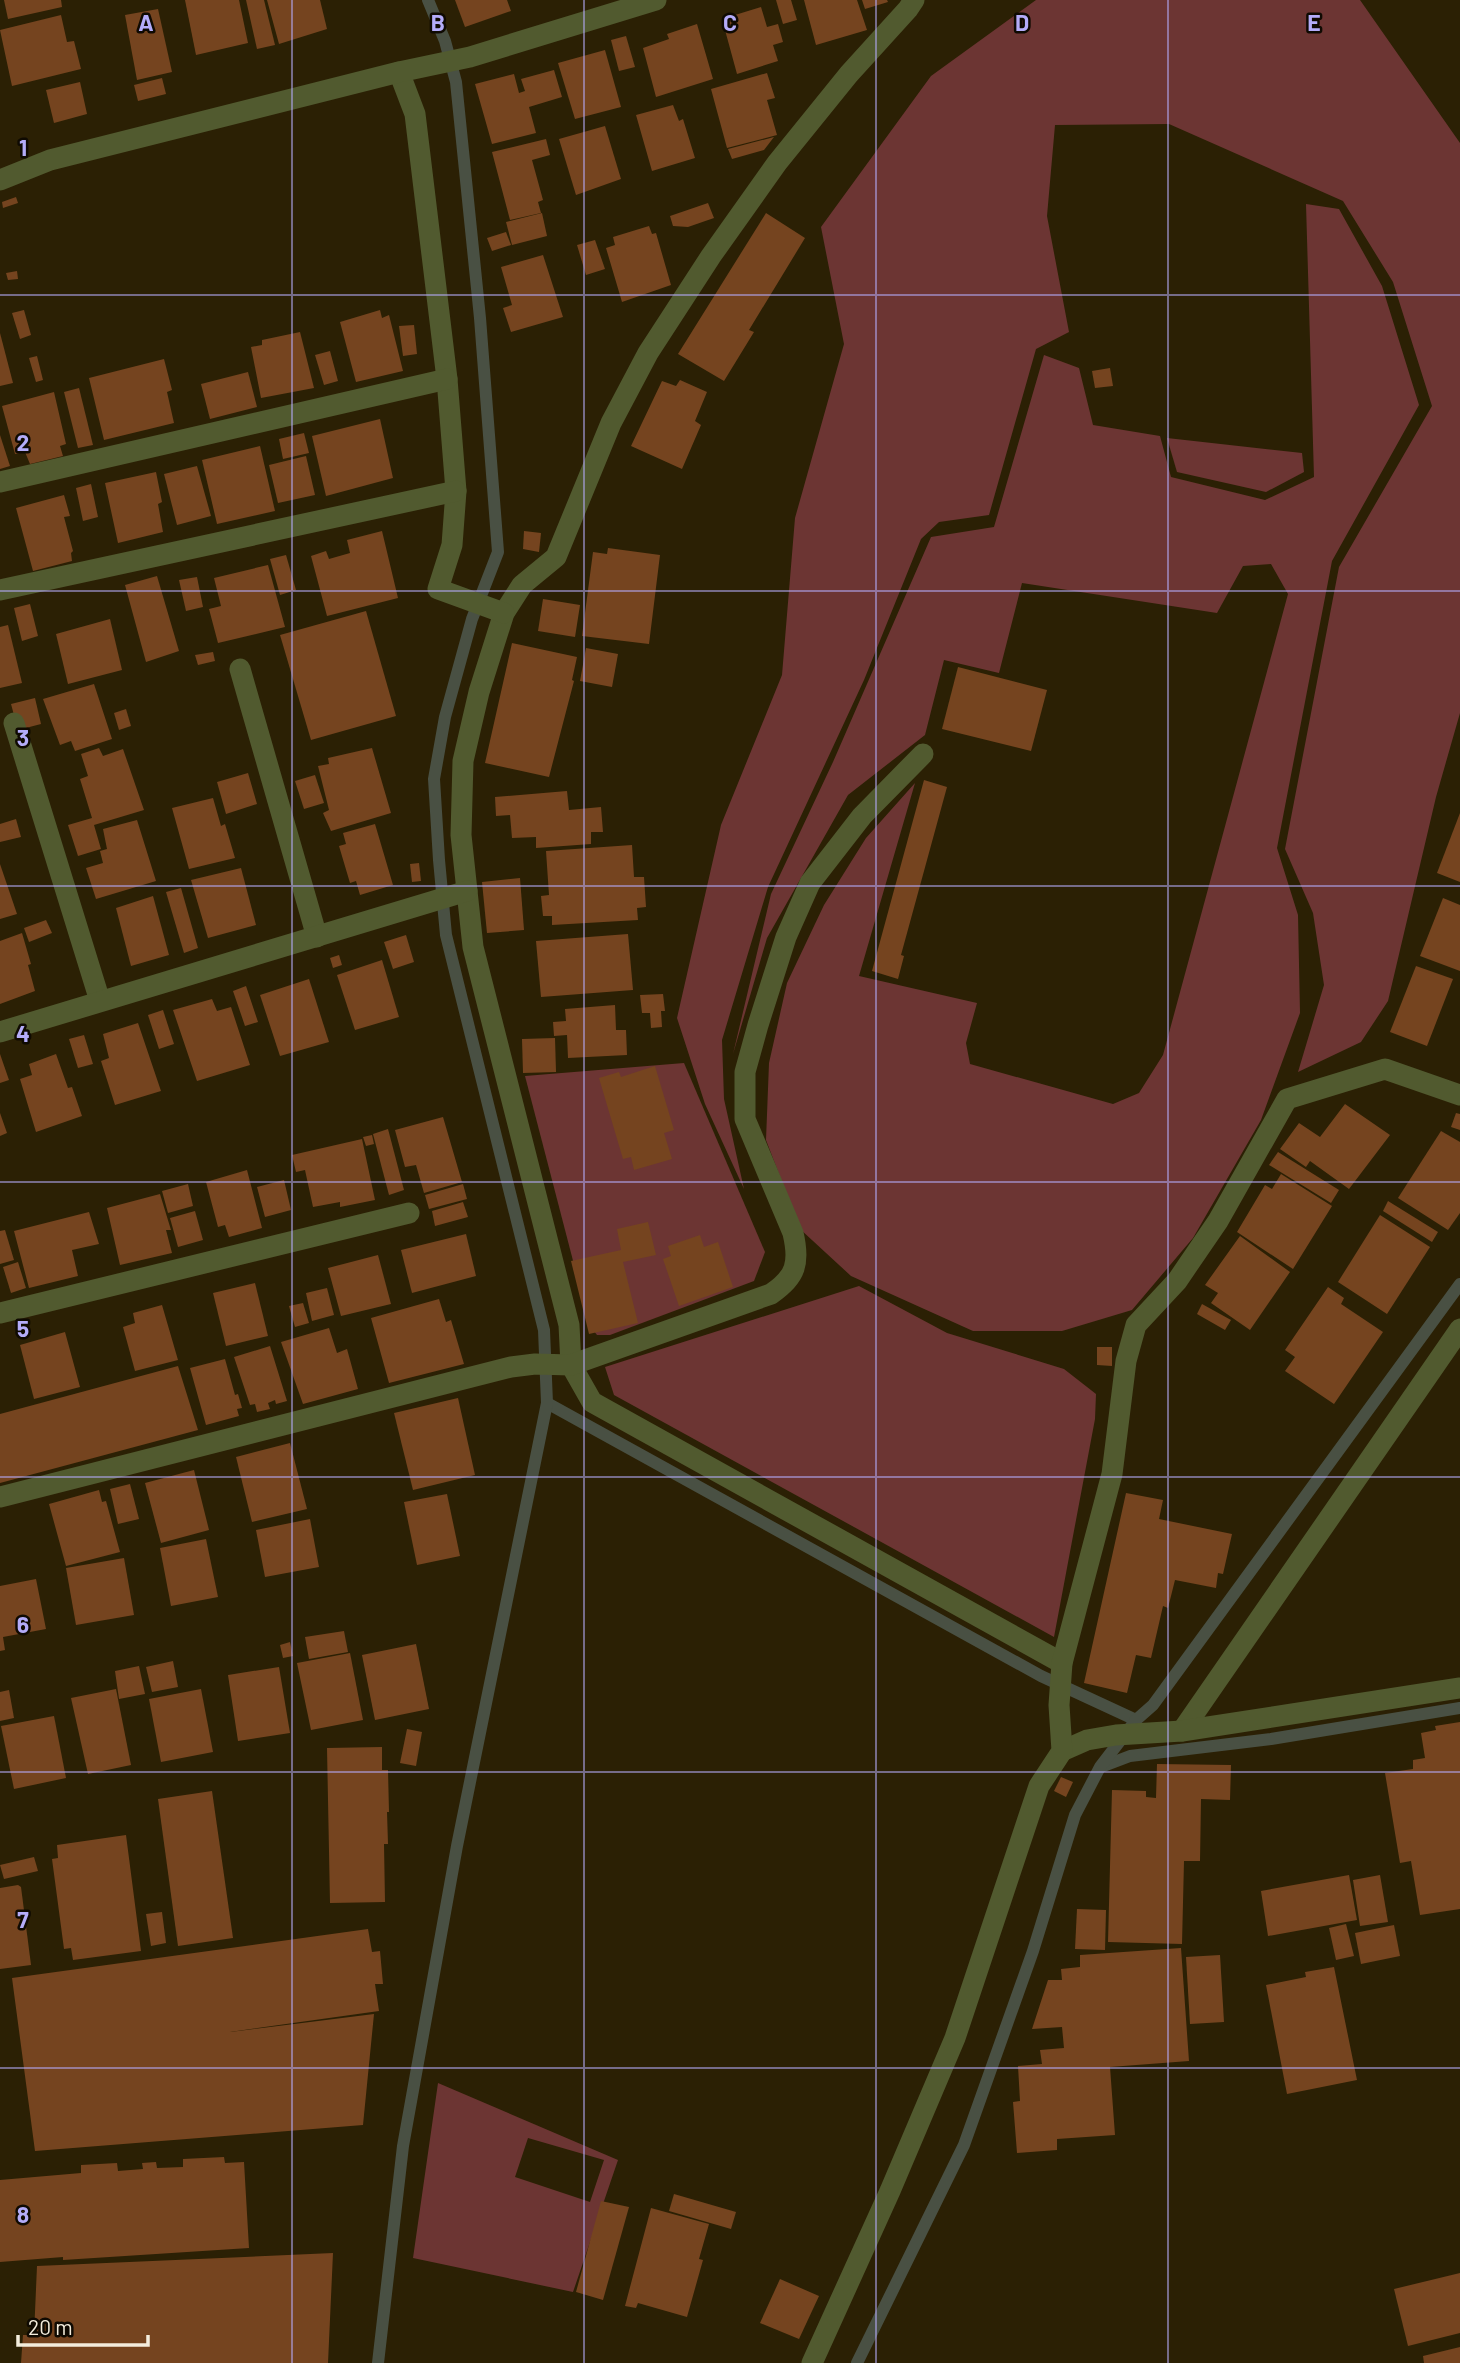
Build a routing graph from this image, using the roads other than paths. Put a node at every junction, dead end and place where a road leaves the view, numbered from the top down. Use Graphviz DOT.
graph roads {
  1 [pos="656,0"];
  2 [pos="914,0"];
  3 [pos="399,72"];
  4 [pos="0,180"];
  5 [pos="447,379"];
  6 [pos="0,482"];
  7 [pos="456,491"];
  8 [pos="0,590"];
  9 [pos="497,611"];
  10 [pos="240,669"];
  11 [pos="14,723"];
  12 [pos="923,754"];
  13 [pos="460,894"];
  14 [pos="317,937"];
  15 [pos="100,1001"];
  16 [pos="0,1032"];
  17 [pos="1460,1095"];
  18 [pos="409,1213"];
  19 [pos="0,1313"];
  20 [pos="1460,1329"];
  21 [pos="565,1366"];
  22 [pos="0,1497"];
  23 [pos="1062,1669"];
  24 [pos="1460,1688"];
  25 [pos="1182,1731"];
  26 [pos="1062,1751"];
  27 [pos="812,2363"];
  1 -- 3 [label="street"];
  2 -- 9 [label="street"];
  3 -- 4 [label="street"];
  3 -- 5 [label="street"];
  5 -- 6 [label="street"];
  5 -- 7 [label="street"];
  7 -- 8 [label="street"];
  7 -- 9 [label="street"];
  9 -- 13 [label="street"];
  10 -- 14 [label="street"];
  11 -- 15 [label="street"];
  12 -- 21 [label="street"];
  13 -- 14 [label="street"];
  13 -- 21 [label="street"];
  14 -- 15 [label="street"];
  15 -- 16 [label="street"];
  17 -- 23 [label="street"];
  18 -- 19 [label="street"];
  20 -- 25 [label="street"];
  21 -- 22 [label="street"];
  21 -- 23 [label="street"];
  23 -- 26 [label="street"];
  24 -- 25 [label="street"];
  25 -- 26 [label="street"];
  26 -- 27 [label="street"];
}
